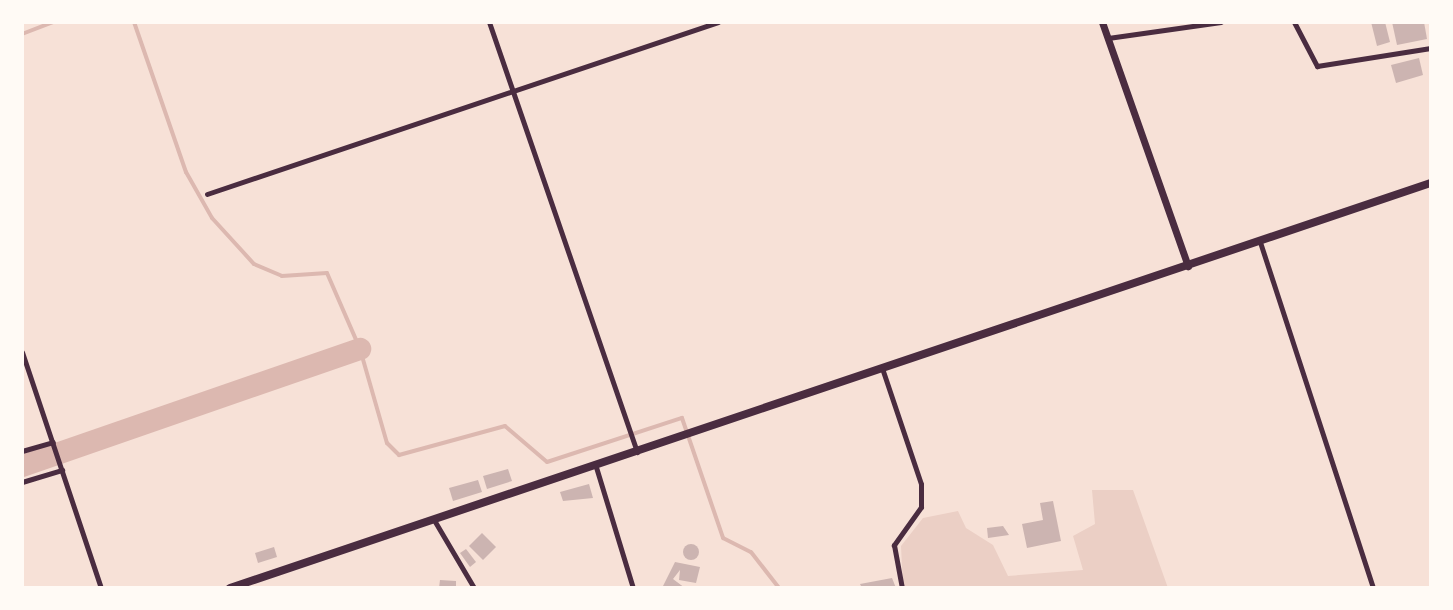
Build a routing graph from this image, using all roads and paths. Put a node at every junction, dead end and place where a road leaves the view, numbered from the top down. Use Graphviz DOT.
graph roads {
  1 [pos="489,22"];
  2 [pos="718,22"];
  3 [pos="1102,22"];
  4 [pos="1221,22"];
  5 [pos="1294,22"];
  6 [pos="1108,38"];
  7 [pos="1431,48"];
  8 [pos="511,92"];
  9 [pos="1431,183"];
  10 [pos="207,194"];
  11 [pos="1260,242"];
  12 [pos="1188,266"];
  13 [pos="22,352"];
  14 [pos="883,371"];
  15 [pos="53,442"];
  16 [pos="22,451"];
  17 [pos="637,453"];
  18 [pos="596,467"];
  19 [pos="62,470"];
  20 [pos="22,482"];
  21 [pos="434,520"];
  22 [pos="101,588"];
  23 [pos="230,588"];
  24 [pos="474,588"];
  25 [pos="633,588"];
  26 [pos="902,588"];
  27 [pos="1373,588"];
  1 -- 8 [label="street"];
  2 -- 8 [label="street"];
  3 -- 6 [label="street"];
  4 -- 6 [label="street"];
  5 -- 7 [label="street"];
  6 -- 12 [label="street"];
  8 -- 10 [label="street"];
  8 -- 17 [label="street"];
  9 -- 11 [label="main road"];
  11 -- 12 [label="main road"];
  11 -- 27 [label="street"];
  12 -- 14 [label="main road"];
  13 -- 15 [label="street"];
  14 -- 17 [label="main road"];
  14 -- 26 [label="street"];
  15 -- 16 [label="street"];
  15 -- 19 [label="street"];
  17 -- 18 [label="main road"];
  18 -- 21 [label="main road"];
  18 -- 25 [label="street"];
  19 -- 20 [label="street"];
  19 -- 22 [label="street"];
  21 -- 23 [label="main road"];
  21 -- 24 [label="street"];
}
